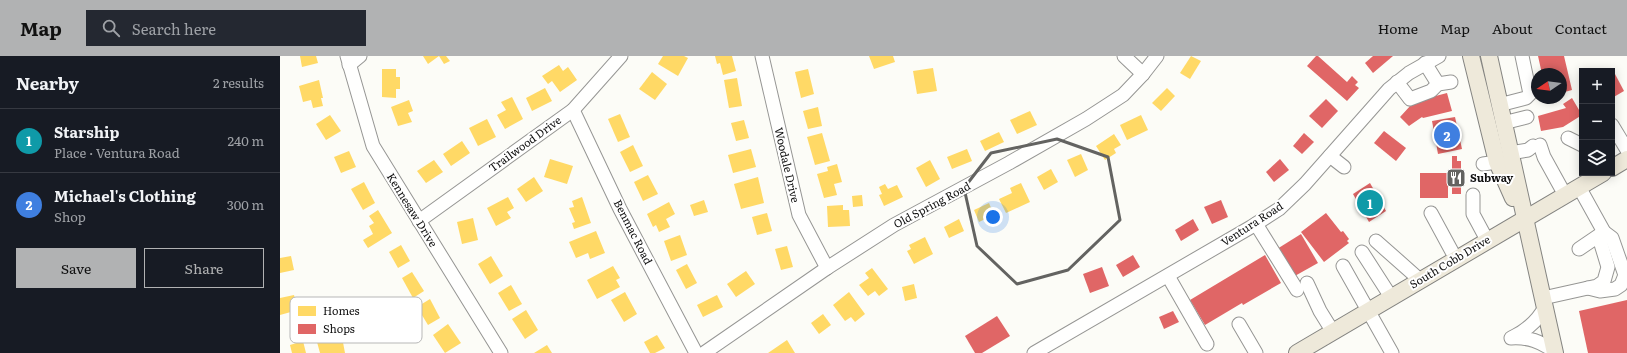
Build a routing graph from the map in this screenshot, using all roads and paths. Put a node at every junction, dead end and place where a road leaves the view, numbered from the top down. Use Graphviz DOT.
graph roads {
  1 [pos="360,56"];
  2 [pos="621,56"];
  3 [pos="762,56"];
  4 [pos="1124,56"];
  5 [pos="1157,56"];
  6 [pos="1439,56"];
  7 [pos="1471,56"];
  8 [pos="1488,56"];
  9 [pos="1522,56"];
  10 [pos="348,60"];
  11 [pos="1424,63"];
  12 [pos="1143,74"];
  13 [pos="1397,82"];
  14 [pos="1451,82"];
  15 [pos="1438,84"];
  16 [pos="1499,105"];
  17 [pos="573,110"];
  18 [pos="1527,117"];
  19 [pos="1503,123"];
  20 [pos="1615,137"];
  21 [pos="1568,138"];
  22 [pos="1579,144"];
  23 [pos="1330,156"];
  24 [pos="1497,160"];
  25 [pos="1621,160"];
  26 [pos="1344,167"];
  27 [pos="1598,176"];
  28 [pos="1572,191"];
  29 [pos="1473,195"];
  30 [pos="1431,213"];
  31 [pos="1524,219"];
  32 [pos="419,221"];
  33 [pos="1256,224"];
  34 [pos="1604,232"];
  35 [pos="1487,240"];
  36 [pos="1376,241"];
  37 [pos="1579,249"];
  38 [pos="1362,252"];
  39 [pos="1456,259"];
  40 [pos="1343,266"];
  41 [pos="828,268"];
  42 [pos="1168,276"];
  43 [pos="1420,280"];
  44 [pos="1588,288"];
  45 [pos="1391,298"];
  46 [pos="1544,302"];
  47 [pos="1369,311"];
  48 [pos="1239,324"];
  49 [pos="1333,332"];
  50 [pos="1207,344"];
  51 [pos="501,353"];
  52 [pos="696,353"];
  53 [pos="704,353"];
  54 [pos="1034,353"];
  55 [pos="1256,353"];
  56 [pos="1297,353"];
  57 [pos="1392,353"];
  58 [pos="1555,353"];
  1 -- 10 [label="street"];
  2 -- 17 [label="street, Trailwood Drive"];
  3 -- 41 [label="street, Woodale Drive"];
  4 -- 12 [label="street"];
  5 -- 12 [label="street, Old Spring Road"];
  6 -- 11 [label="street, Ventura Road"];
  7 -- 24 [label="main road"];
  8 -- 16 [label="main road"];
  9 -- 16 [label="street"];
  10 -- 32 [label="street, Kennesaw Drive"];
  11 -- 13 [label="street, Ventura Road"];
  11 -- 15 [label="street"];
  12 -- 41 [label="street, Old Spring Road"];
  13 -- 15 [label="street"];
  13 -- 23 [label="street, Ventura Road"];
  14 -- 15 [label="street"];
  16 -- 19 [label="main road"];
  17 -- 32 [label="street, Trailwood Drive"];
  17 -- 52 [label="street, Benmac Road"];
  18 -- 19 [label="street"];
  19 -- 24 [label="main road"];
  20 -- 25 [label="street"];
  21 -- 22 [label="street"];
  23 -- 26 [label="street"];
  23 -- 33 [label="street, Ventura Road"];
  24 -- 28 [label="street"];
  24 -- 31 [label="main road"];
  27 -- 28 [label="main road, South Cobb Drive"];
  28 -- 31 [label="main road, South Cobb Drive"];
  28 -- 34 [label="street"];
  29 -- 35 [label="street"];
  30 -- 39 [label="street"];
  31 -- 35 [label="main road, South Cobb Drive"];
  31 -- 46 [label="main road"];
  32 -- 51 [label="street, Kennesaw Drive"];
  33 -- 42 [label="street, Ventura Road"];
  33 -- 49 [label="street"];
  34 -- 37 [label="street"];
  34 -- 44 [label="street"];
  34 -- 44 [label="street"];
  35 -- 39 [label="main road, South Cobb Drive"];
  36 -- 43 [label="street"];
  38 -- 45 [label="street"];
  39 -- 43 [label="main road, South Cobb Drive"];
  40 -- 47 [label="street"];
  41 -- 53 [label="street, Old Spring Road"];
  42 -- 50 [label="street"];
  42 -- 54 [label="street, Ventura Road"];
  43 -- 45 [label="main road, South Cobb Drive"];
  44 -- 46 [label="street"];
  45 -- 47 [label="main road, South Cobb Drive"];
  46 -- 58 [label="main road"];
  46 -- 58 [label="street"];
  47 -- 49 [label="main road, South Cobb Drive"];
  47 -- 57 [label="street"];
  48 -- 55 [label="street"];
  49 -- 56 [label="main road, South Cobb Drive"];
}
